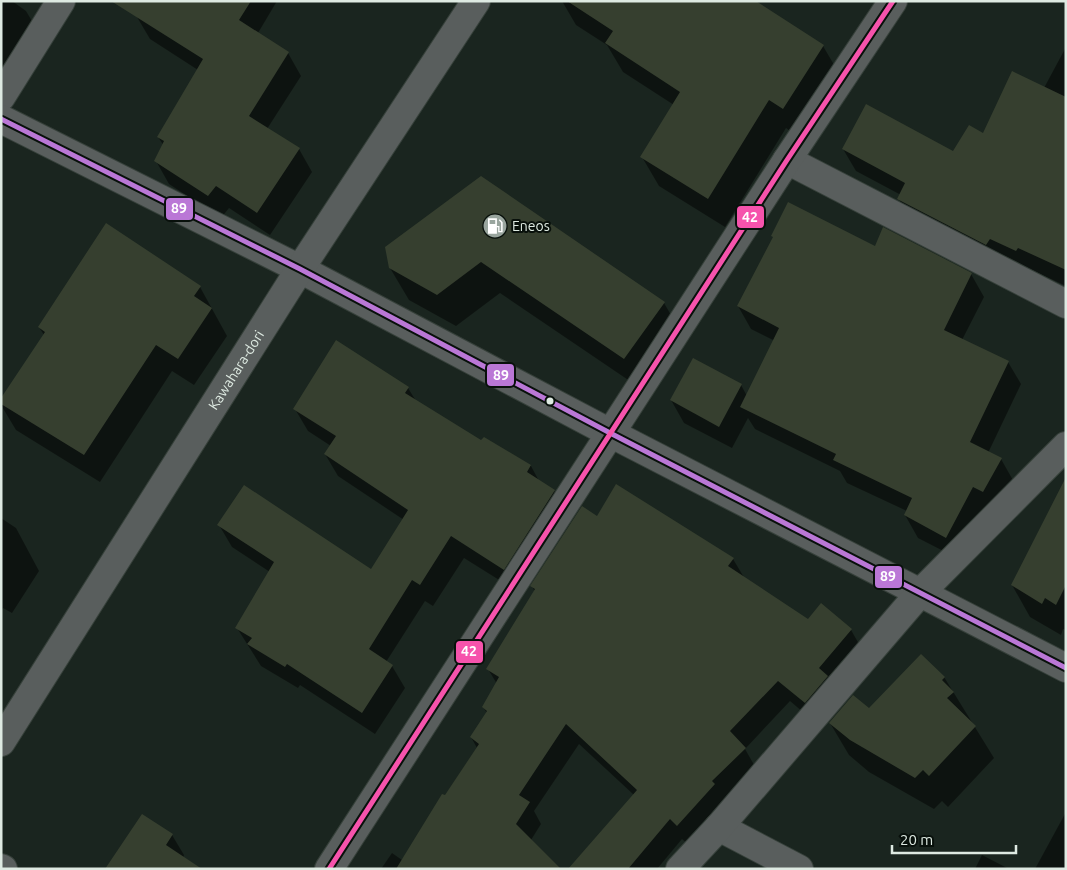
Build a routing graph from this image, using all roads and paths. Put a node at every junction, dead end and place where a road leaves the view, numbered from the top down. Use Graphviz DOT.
graph roads {
  1 [pos="61,1"];
  2 [pos="476,1"];
  3 [pos="893,1"];
  4 [pos="1,97"];
  5 [pos="1,119"];
  6 [pos="787,160"];
  7 [pos="300,269"];
  8 [pos="1066,304"];
  9 [pos="612,434"];
  10 [pos="1066,446"];
  11 [pos="919,594"];
  12 [pos="1066,668"];
  13 [pos="1,742"];
  14 [pos="719,827"];
  15 [pos="329,869"];
  16 [pos="680,869"];
  17 [pos="799,869"];
  1 -- 4 [label="street"];
  2 -- 7 [label="street, Kawahara-dori"];
  3 -- 6 [label="street"];
  5 -- 7 [label="street"];
  6 -- 8 [label="street"];
  6 -- 9 [label="street"];
  7 -- 9 [label="street"];
  7 -- 13 [label="street, Kawahara-dori"];
  9 -- 11 [label="street"];
  9 -- 15 [label="street"];
  10 -- 11 [label="street"];
  11 -- 12 [label="street"];
  11 -- 14 [label="street"];
  14 -- 16 [label="street"];
  14 -- 17 [label="street"];
}
